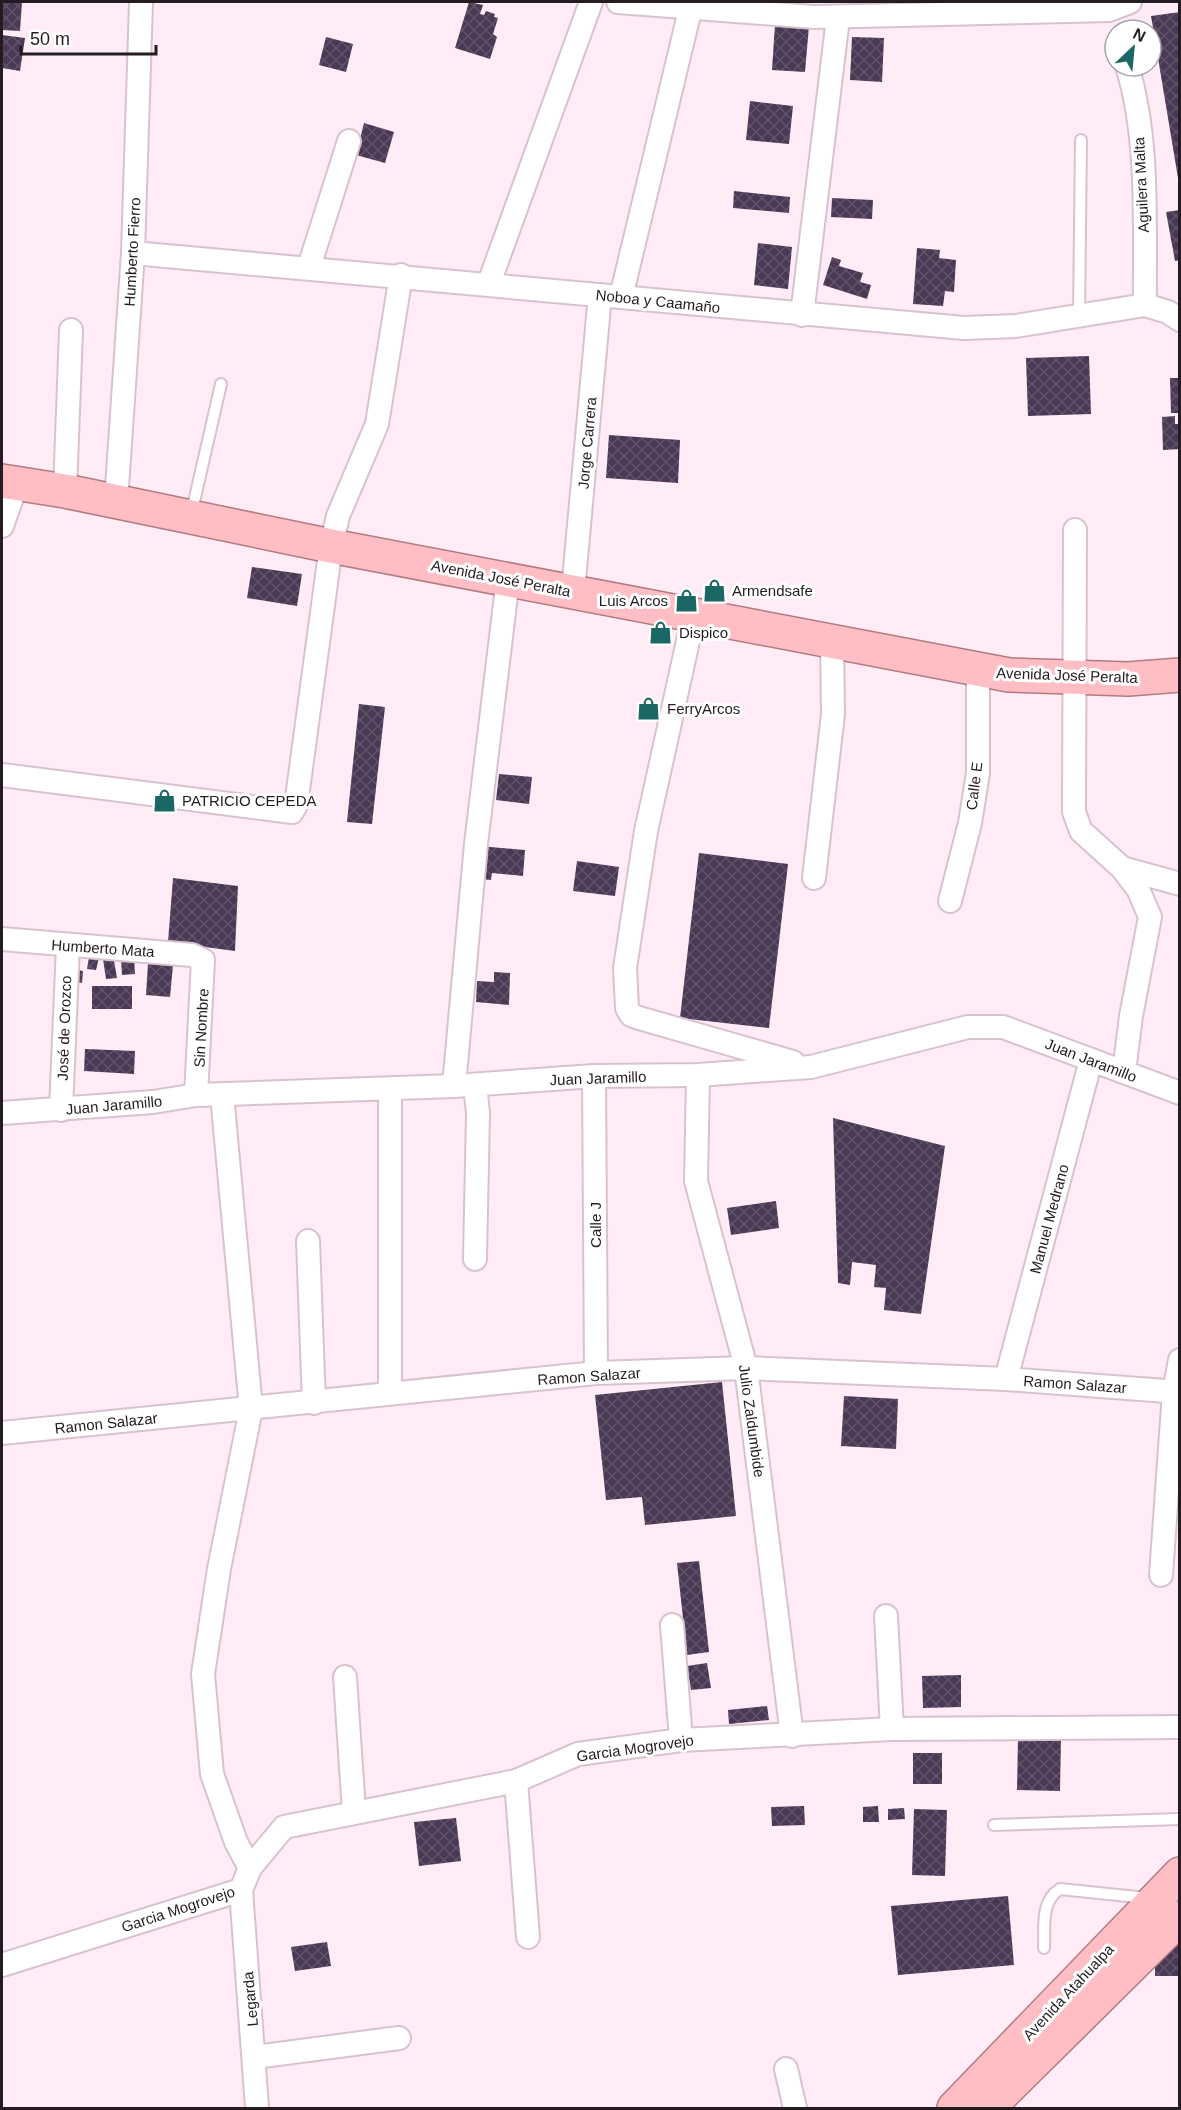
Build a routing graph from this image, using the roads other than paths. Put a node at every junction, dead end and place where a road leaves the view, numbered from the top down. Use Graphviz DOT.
graph roads {
  1 [pos="141,2"];
  2 [pos="591,2"];
  3 [pos="618,2"];
  4 [pos="692,5"];
  5 [pos="814,9"];
  6 [pos="1115,11"];
  7 [pos="838,18"];
  8 [pos="1131,78"];
  9 [pos="1082,140"];
  10 [pos="349,141"];
  11 [pos="133,253"];
  12 [pos="309,267"];
  13 [pos="401,276"];
  14 [pos="489,283"];
  15 [pos="610,296"];
  16 [pos="1145,305"];
  17 [pos="802,315"];
  18 [pos="1079,316"];
  19 [pos="1179,320"];
  20 [pos="71,330"];
  21 [pos="222,384"];
  22 [pos="9,482"];
  23 [pos="65,491"];
  24 [pos="116,502"];
  25 [pos="191,516"];
  26 [pos="2,526"];
  27 [pos="1075,530"];
  28 [pos="331,546"];
  29 [pos="508,579"];
  30 [pos="573,591"];
  31 [pos="694,614"];
  32 [pos="832,640"];
  33 [pos="978,670"];
  34 [pos="1179,675"];
  35 [pos="1074,677"];
  36 [pos="2,775"];
  37 [pos="1122,868"];
  38 [pos="814,878"];
  39 [pos="1179,884"];
  40 [pos="950,901"];
  41 [pos="2,939"];
  42 [pos="68,946"];
  43 [pos="203,960"];
  44 [pos="1091,1060"];
  45 [pos="811,1066"];
  46 [pos="1124,1072"];
  47 [pos="698,1075"];
  48 [pos="594,1076"];
  49 [pos="465,1086"];
  50 [pos="390,1089"];
  51 [pos="1179,1093"];
  52 [pos="196,1095"];
  53 [pos="222,1095"];
  54 [pos="61,1110"];
  55 [pos="2,1113"];
  56 [pos="308,1241"];
  57 [pos="475,1259"];
  58 [pos="1179,1360"];
  59 [pos="746,1368"];
  60 [pos="596,1373"];
  61 [pos="1006,1379"];
  62 [pos="1177,1392"];
  63 [pos="390,1393"];
  64 [pos="315,1403"];
  65 [pos="251,1409"];
  66 [pos="2,1434"];
  67 [pos="1161,1575"];
  68 [pos="886,1616"];
  69 [pos="672,1625"];
  70 [pos="345,1677"];
  71 [pos="1179,1727"];
  72 [pos="892,1729"];
  73 [pos="792,1736"];
  74 [pos="681,1740"];
  75 [pos="516,1782"];
  76 [pos="354,1812"];
  77 [pos="1179,1819"];
  78 [pos="994,1825"];
  79 [pos="250,1868"];
  80 [pos="1179,1874"];
  81 [pos="241,1890"];
  82 [pos="1167,1908"];
  83 [pos="528,1937"];
  84 [pos="1044,1948"];
  85 [pos="2,1965"];
  86 [pos="399,2038"];
  87 [pos="255,2057"];
  88 [pos="786,2070"];
  89 [pos="256,2109"];
  90 [pos="795,2109"];
  91 [pos="954,2109"];
  92 [pos="988,2109"];
  1 -- 11 [label="street, Humberto Fierro"];
  2 -- 14 [label="street"];
  3 -- 4 [label="street"];
  4 -- 5 [label="street"];
  4 -- 15 [label="street, Jorge Carrera"];
  5 -- 7 [label="street"];
  6 -- 7 [label="street"];
  7 -- 17 [label="street"];
  8 -- 16 [label="street, Aguilera Malta"];
  9 -- 18 [label="lane"];
  10 -- 12 [label="street"];
  11 -- 12 [label="street, Noboa y Caamaño"];
  11 -- 24 [label="street, Humberto Fierro"];
  12 -- 13 [label="street, Noboa y Caamaño"];
  13 -- 14 [label="street, Noboa y Caamaño"];
  13 -- 28 [label="street"];
  14 -- 15 [label="street, Noboa y Caamaño"];
  15 -- 17 [label="street, Noboa y Caamaño"];
  15 -- 30 [label="street, Jorge Carrera"];
  16 -- 18 [label="street, Noboa y Caamaño"];
  16 -- 19 [label="street"];
  17 -- 18 [label="street, Noboa y Caamaño"];
  20 -- 23 [label="street"];
  21 -- 25 [label="lane"];
  22 -- 23 [label="highway, Avenida José Peralta"];
  22 -- 26 [label="street"];
  23 -- 24 [label="highway, Avenida José Peralta"];
  24 -- 25 [label="highway, Avenida José Peralta"];
  25 -- 28 [label="highway, Avenida José Peralta"];
  27 -- 35 [label="street"];
  28 -- 29 [label="highway, Avenida José Peralta"];
  28 -- 36 [label="street"];
  29 -- 30 [label="highway, Avenida José Peralta"];
  29 -- 49 [label="street"];
  30 -- 31 [label="highway, Avenida José Peralta"];
  31 -- 32 [label="highway, Avenida José Peralta"];
  31 -- 45 [label="street"];
  32 -- 33 [label="highway, Avenida José Peralta"];
  32 -- 38 [label="street"];
  33 -- 35 [label="highway, Avenida José Peralta"];
  33 -- 40 [label="street, Calle E"];
  34 -- 35 [label="highway, Avenida José Peralta"];
  35 -- 37 [label="street"];
  37 -- 39 [label="street"];
  37 -- 46 [label="street"];
  41 -- 42 [label="street, Humberto Mata"];
  42 -- 43 [label="street, Humberto Mata"];
  42 -- 54 [label="street, José de Orozco"];
  43 -- 52 [label="street, Sin Nombre"];
  44 -- 45 [label="street, Juan Jaramillo"];
  44 -- 46 [label="street, Juan Jaramillo"];
  44 -- 61 [label="street, Manuel Medrano"];
  45 -- 47 [label="street, Juan Jaramillo"];
  46 -- 51 [label="street, Juan Jaramillo"];
  47 -- 48 [label="street, Juan Jaramillo"];
  47 -- 59 [label="street, Julio Zaldumbide"];
  48 -- 49 [label="street, Juan Jaramillo"];
  48 -- 60 [label="street, Calle J"];
  49 -- 50 [label="street, Juan Jaramillo"];
  49 -- 57 [label="street"];
  50 -- 53 [label="street, Juan Jaramillo"];
  50 -- 63 [label="street"];
  52 -- 53 [label="street, Juan Jaramillo"];
  52 -- 54 [label="street, Juan Jaramillo"];
  53 -- 65 [label="street"];
  54 -- 55 [label="street, Juan Jaramillo"];
  56 -- 64 [label="street"];
  58 -- 62 [label="street"];
  59 -- 60 [label="street, Ramon Salazar"];
  59 -- 61 [label="street, Ramon Salazar"];
  59 -- 73 [label="street, Julio Zaldumbide"];
  60 -- 63 [label="street, Ramon Salazar"];
  61 -- 62 [label="street, Ramon Salazar"];
  62 -- 67 [label="street"];
  63 -- 64 [label="street, Ramon Salazar"];
  64 -- 65 [label="street, Ramon Salazar"];
  65 -- 66 [label="street, Ramon Salazar"];
  65 -- 79 [label="street"];
  68 -- 72 [label="street"];
  69 -- 74 [label="street"];
  70 -- 76 [label="street"];
  71 -- 72 [label="street, Garcia Mogrovejo"];
  72 -- 73 [label="street, Garcia Mogrovejo"];
  73 -- 74 [label="street, Garcia Mogrovejo"];
  74 -- 75 [label="street, Garcia Mogrovejo"];
  75 -- 76 [label="street, Garcia Mogrovejo"];
  75 -- 83 [label="street"];
  76 -- 79 [label="street, Garcia Mogrovejo"];
  77 -- 78 [label="lane"];
  79 -- 81 [label="street, Garcia Mogrovejo"];
  80 -- 82 [label="highway, Avenida Atahualpa"];
  81 -- 85 [label="street, Garcia Mogrovejo"];
  81 -- 87 [label="street, Legarda"];
  82 -- 84 [label="lane"];
  82 -- 91 [label="highway, Avenida Atahualpa"];
  82 -- 92 [label="highway, Avenida Atahualpa"];
  86 -- 87 [label="street"];
  87 -- 89 [label="street, Legarda"];
  88 -- 90 [label="street"];
}
